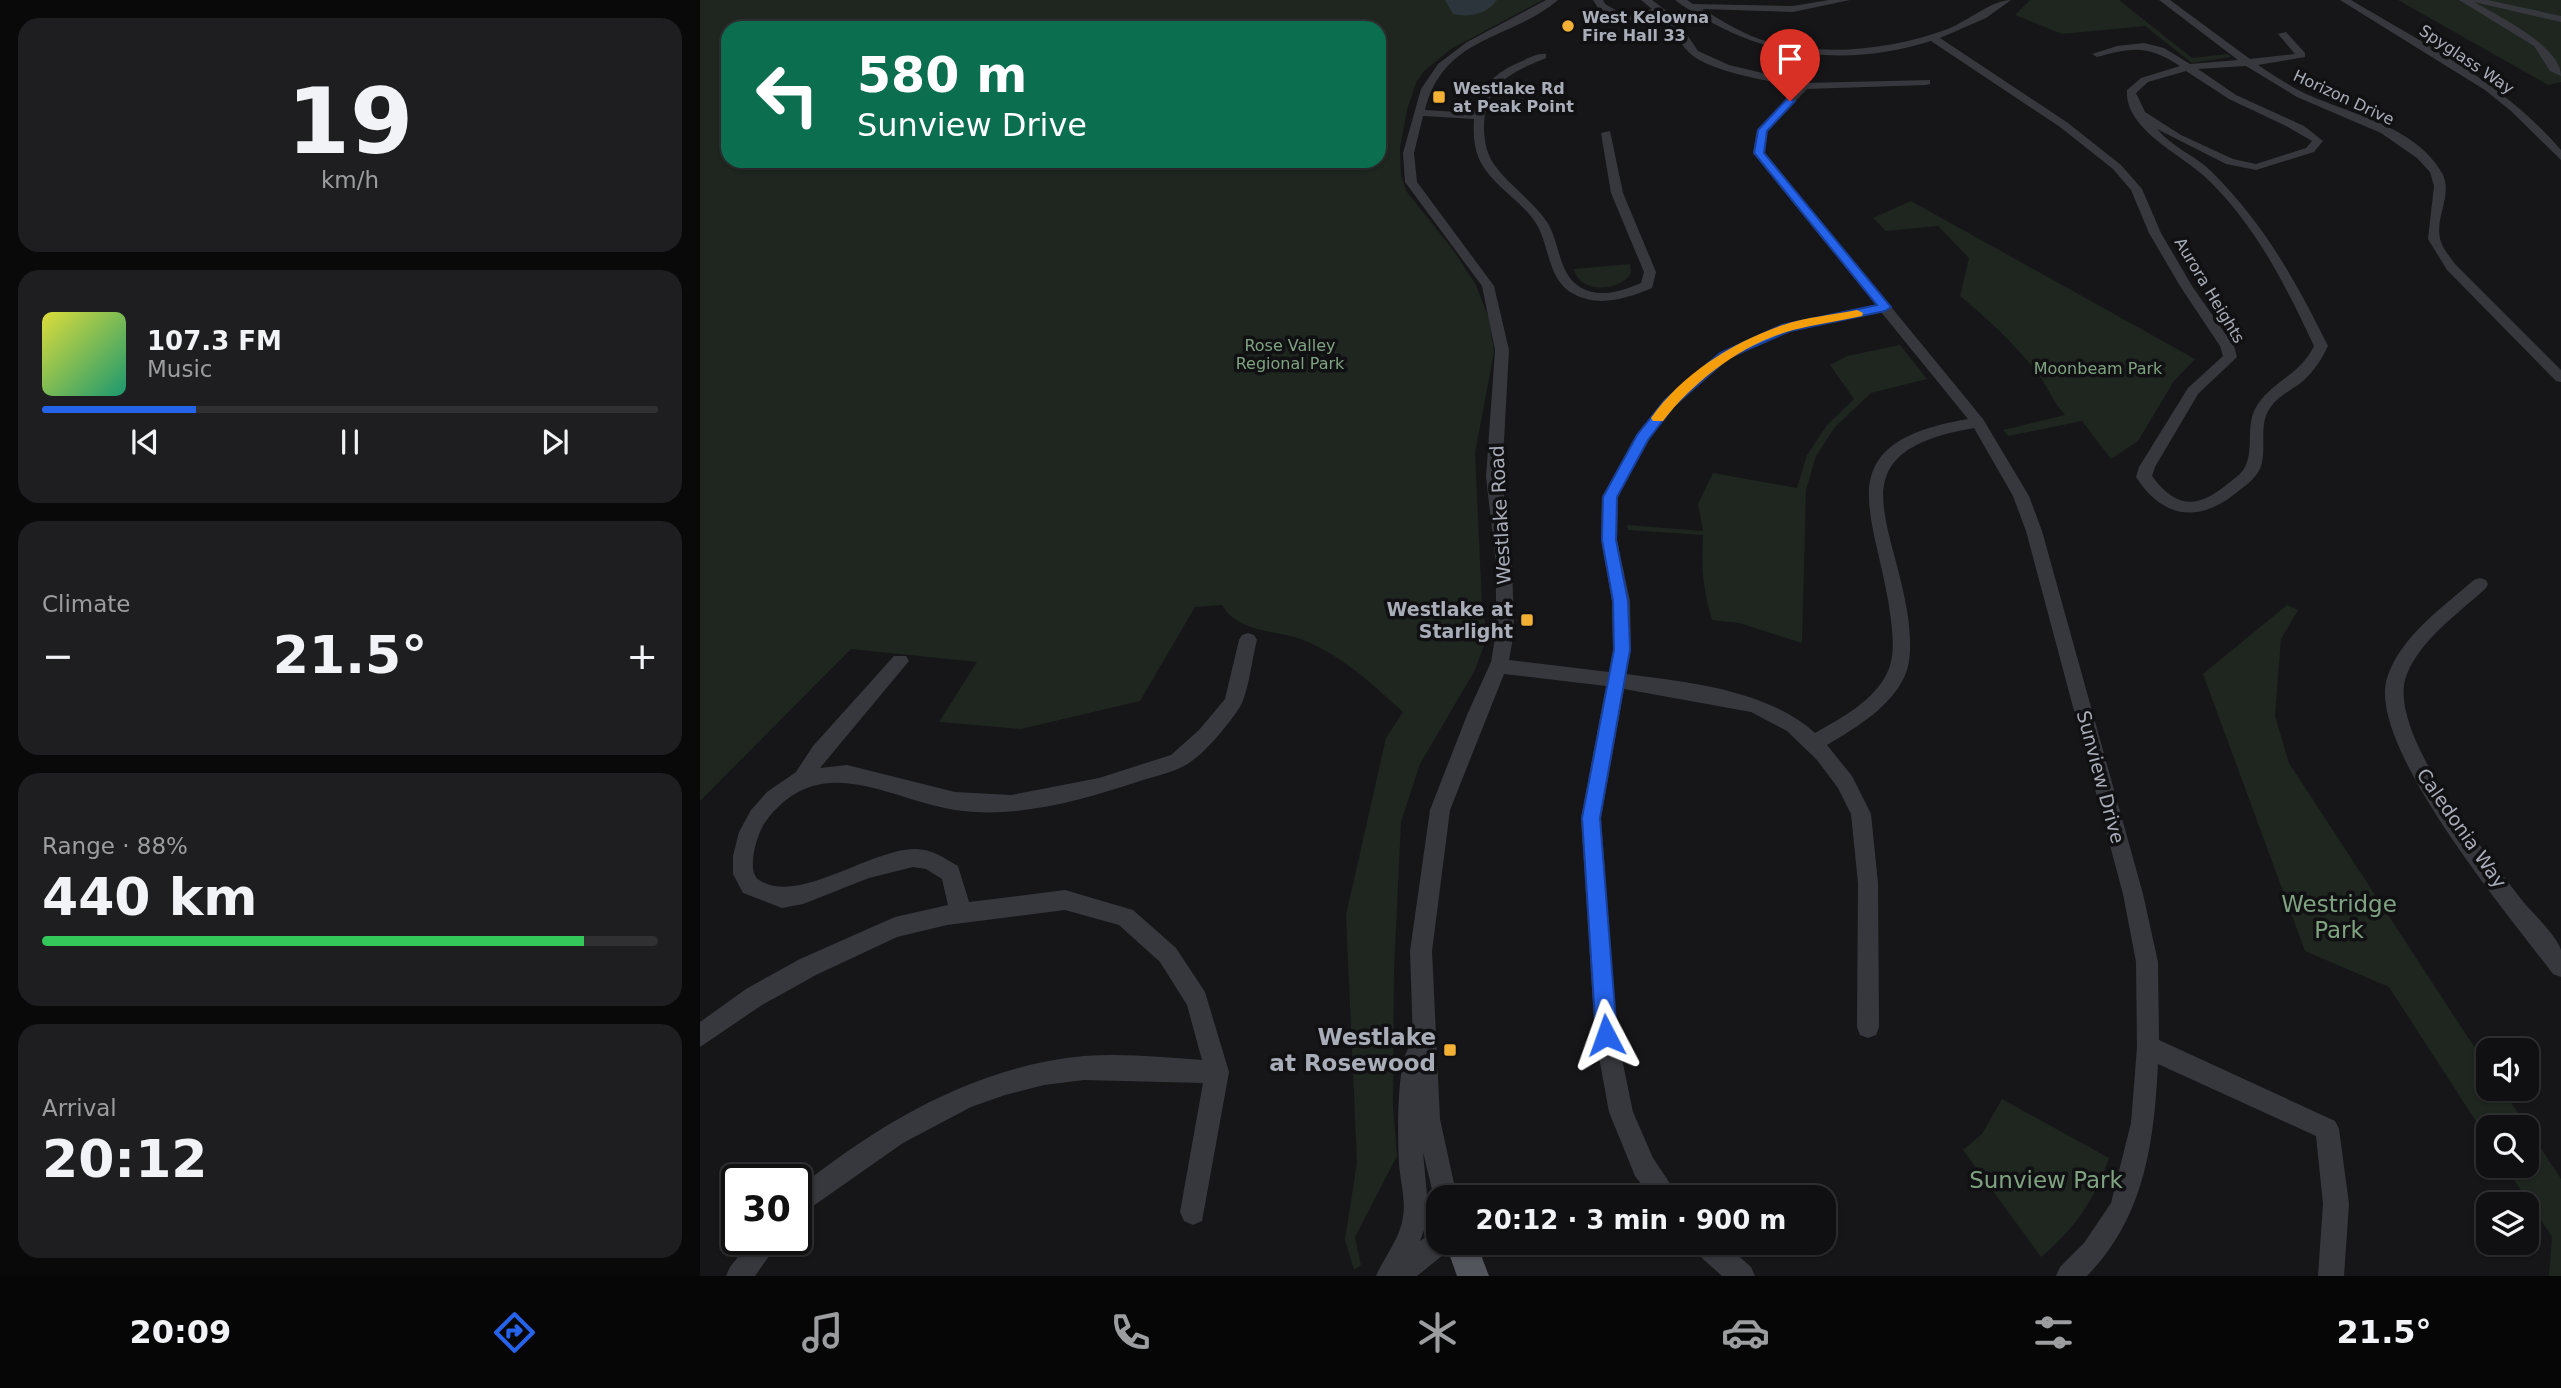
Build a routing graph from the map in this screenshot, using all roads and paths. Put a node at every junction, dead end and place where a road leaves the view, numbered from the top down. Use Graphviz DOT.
graph roads {
  1 [pos="1553,0"];
  2 [pos="1598,0"];
  3 [pos="1646,0"];
  4 [pos="1680,0"];
  5 [pos="1845,0"];
  6 [pos="2006,0"];
  7 [pos="2164,0"];
  8 [pos="2345,0"];
  9 [pos="2464,0"];
  10 [pos="2476,0"];
  11 [pos="1690,6"];
  12 [pos="1657,10"];
  13 [pos="2561,19"];
  14 [pos="2283,34"];
  15 [pos="1932,37"];
  16 [pos="2097,54"];
  17 [pos="1543,56"];
  18 [pos="2252,63"];
  19 [pos="2190,68"];
  20 [pos="2561,73"];
  21 [pos="1926,82"];
  22 [pos="1804,86"];
  23 [pos="1419,113"];
  24 [pos="2140,114"];
  25 [pos="1478,116"];
  26 [pos="1606,133"];
  27 [pos="2561,157"];
  28 [pos="1885,307"];
  29 [pos="2561,377"];
  30 [pos="1978,422"];
  31 [pos="2480,584"];
  32 [pos="1248,640"];
  33 [pos="900,662"];
  34 [pos="1498,666"];
  35 [pos="1616,680"];
  36 [pos="1813,744"];
  37 [pos="803,778"];
  38 [pos="957,914"];
  39 [pos="2561,966"];
  40 [pos="1424,1021"];
  41 [pos="1868,1027"];
  42 [pos="700,1036"];
  43 [pos="2148,1047"];
  44 [pos="1217,1072"];
  45 [pos="1442,1185"];
  46 [pos="1658,1185"];
  47 [pos="812,1193"];
  48 [pos="1193,1212"];
  49 [pos="1426,1253"];
  50 [pos="755,1255"];
  51 [pos="1465,1255"];
  52 [pos="1718,1255"];
  53 [pos="739,1276"];
  54 [pos="1389,1276"];
  55 [pos="1397,1276"];
  56 [pos="1473,1276"];
  57 [pos="1742,1276"];
  58 [pos="2069,1276"];
  59 [pos="2331,1276"];
  1 -- 23 [label="street, Westlake Road"];
  2 -- 12 [label="street"];
  3 -- 12 [label="street"];
  4 -- 11 [label="street"];
  5 -- 11 [label="street"];
  6 -- 15 [label="street"];
  7 -- 18 [label="street, Horizon Drive"];
  8 -- 27 [label="street, Spyglass Way"];
  9 -- 20 [label="street"];
  10 -- 13 [label="street"];
  11 -- 15 [label="street"];
  12 -- 22 [label="street"];
  14 -- 18 [label="street"];
  15 -- 24 [label="street, Aurora Heights"];
  16 -- 19 [label="street"];
  17 -- 25 [label="street"];
  18 -- 19 [label="street"];
  18 -- 29 [label="street, Horizon Drive"];
  19 -- 24 [label="street"];
  19 -- 24 [label="street"];
  21 -- 22 [label="street"];
  22 -- 28 [label="street, Sunview Drive"];
  23 -- 25 [label="street"];
  23 -- 34 [label="street, Westlake Road"];
  25 -- 26 [label="street"];
  28 -- 30 [label="street, Sunview Drive"];
  28 -- 35 [label="street"];
  30 -- 36 [label="street"];
  30 -- 43 [label="street, Sunview Drive"];
  31 -- 39 [label="street, Caledonia Way"];
  32 -- 37 [label="street"];
  33 -- 37 [label="street"];
  34 -- 35 [label="street"];
  34 -- 40 [label="street, Westlake Road"];
  35 -- 36 [label="street"];
  35 -- 46 [label="street"];
  36 -- 41 [label="street"];
  37 -- 38 [label="street"];
  38 -- 42 [label="street"];
  38 -- 44 [label="street"];
  40 -- 45 [label="street, Westlake Road"];
  40 -- 54 [label="street"];
  43 -- 58 [label="street, Sunview Drive"];
  43 -- 59 [label="street"];
  44 -- 47 [label="street"];
  44 -- 48 [label="street"];
  49 -- 55 [label="street"];
  50 -- 53 [label="street"];
  51 -- 56 [label="main road"];
  52 -- 57 [label="street"];
}
